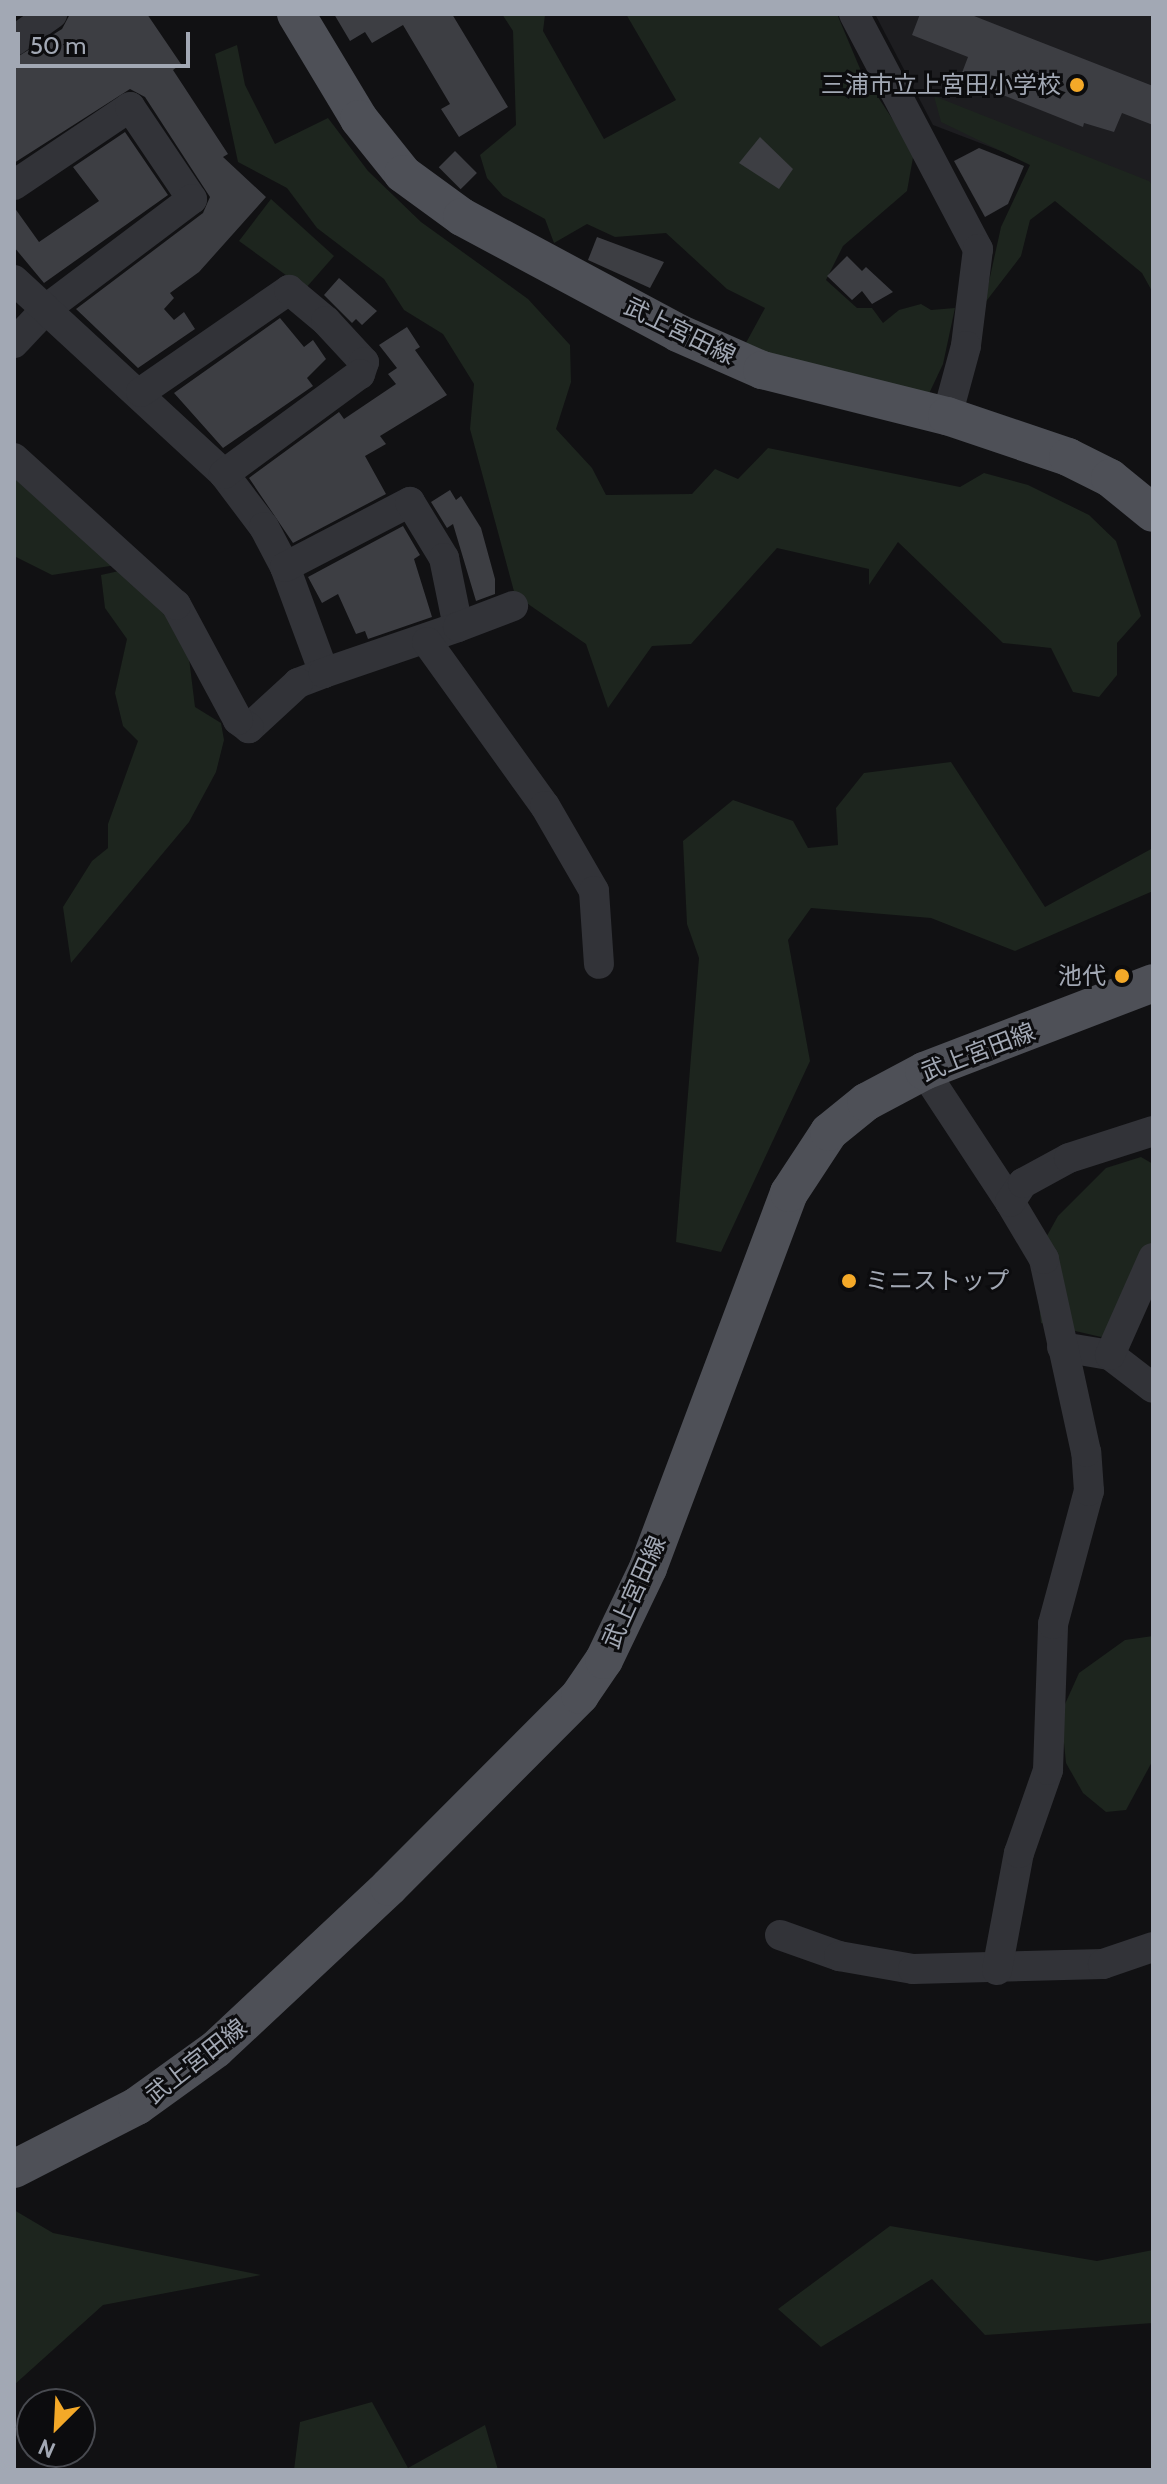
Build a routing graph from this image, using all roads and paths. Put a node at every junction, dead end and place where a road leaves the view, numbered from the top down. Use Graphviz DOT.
graph roads {
  1 [pos="52,14"];
  2 [pos="296,14"];
  3 [pos="854,14"];
  4 [pos="14,41"];
  5 [pos="14,185"];
  6 [pos="14,280"];
  7 [pos="46,309"];
  8 [pos="14,343"];
  9 [pos="141,392"];
  10 [pos="947,416"];
  11 [pos="14,458"];
  12 [pos="224,474"];
  13 [pos="1153,513"];
  14 [pos="285,567"];
  15 [pos="513,606"];
  16 [pos="458,627"];
  17 [pos="427,642"];
  18 [pos="324,673"];
  19 [pos="599,964"];
  20 [pos="1153,983"];
  21 [pos="924,1071"];
  22 [pos="1153,1131"];
  23 [pos="1010,1202"];
  24 [pos="1153,1258"];
  25 [pos="1062,1347"];
  26 [pos="1110,1355"];
  27 [pos="1153,1388"];
  28 [pos="780,1935"];
  29 [pos="1153,1947"];
  30 [pos="997,1970"];
  31 [pos="14,2169"];
  1 -- 4 [label="street"];
  2 -- 10 [label="main road, 武上宮田線"];
  3 -- 10 [label="street"];
  5 -- 7 [label="street"];
  6 -- 7 [label="street"];
  7 -- 8 [label="street"];
  7 -- 9 [label="street"];
  9 -- 12 [label="street"];
  9 -- 12 [label="street"];
  10 -- 13 [label="main road, 武上宮田線"];
  11 -- 18 [label="street"];
  12 -- 14 [label="street"];
  14 -- 16 [label="street"];
  14 -- 18 [label="street"];
  15 -- 16 [label="street"];
  16 -- 17 [label="street"];
  17 -- 18 [label="street"];
  17 -- 19 [label="street"];
  20 -- 21 [label="main road, 武上宮田線"];
  21 -- 23 [label="street"];
  21 -- 31 [label="main road, 武上宮田線"];
  22 -- 23 [label="street"];
  23 -- 25 [label="street"];
  24 -- 26 [label="street"];
  25 -- 26 [label="street"];
  25 -- 30 [label="street"];
  26 -- 27 [label="street"];
  28 -- 30 [label="street"];
  29 -- 30 [label="street"];
}
